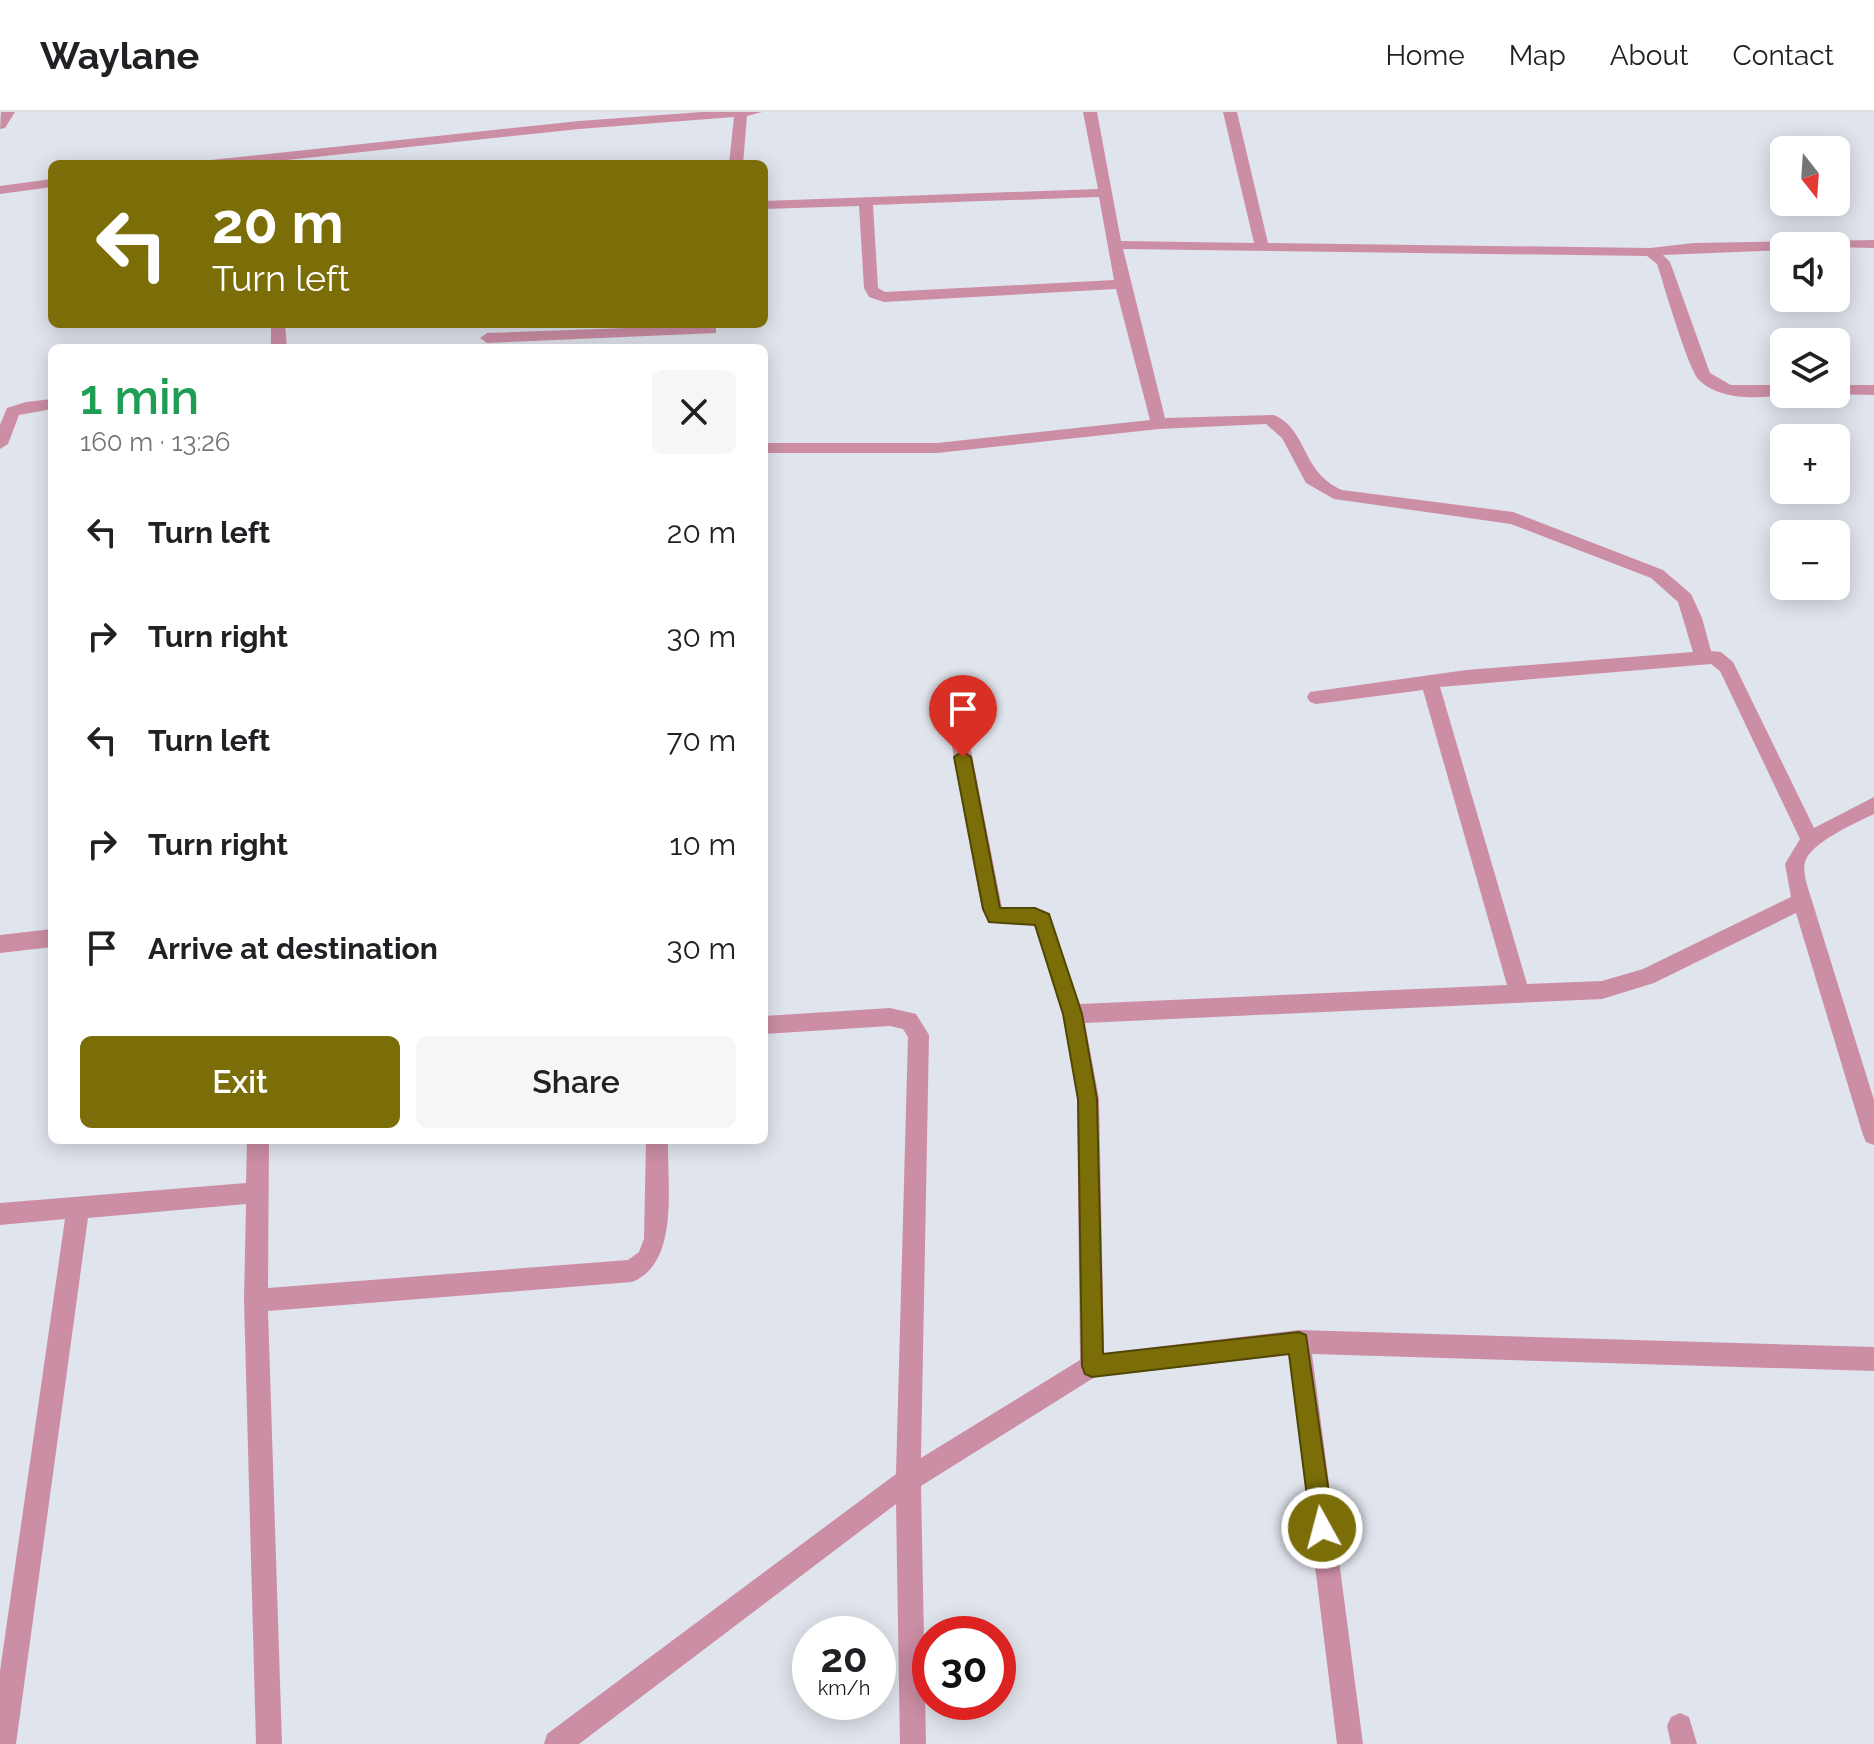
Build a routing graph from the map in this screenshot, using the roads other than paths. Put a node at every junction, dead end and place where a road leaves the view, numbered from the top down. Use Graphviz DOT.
graph roads {
  1 [pos="8,112"];
  2 [pos="755,112"];
  3 [pos="1090,112"];
  4 [pos="1230,112"];
  5 [pos="741,113"];
  6 [pos="701,114"];
  7 [pos="577,118"];
  8 [pos="0,125"];
  9 [pos="303,159"];
  10 [pos="736,160"];
  11 [pos="48,184"];
  12 [pos="0,190"];
  13 [pos="1105,193"];
  14 [pos="866,201"];
  15 [pos="768,205"];
  16 [pos="1114,245"];
  17 [pos="1873,246"];
  18 [pos="1262,247"];
  19 [pos="1650,252"];
  20 [pos="1122,284"];
  21 [pos="692,328"];
  22 [pos="487,338"];
  23 [pos="1770,390"];
  24 [pos="1850,390"];
  25 [pos="1874,390"];
  26 [pos="48,404"];
  27 [pos="1159,424"];
  28 [pos="0,444"];
  29 [pos="768,448"];
  30 [pos="1703,655"];
  31 [pos="1430,682"];
  32 [pos="1316,697"];
  33 [pos="958,730"];
  34 [pos="1874,805"];
  35 [pos="1810,841"];
  36 [pos="1802,901"];
  37 [pos="48,938"];
  38 [pos="0,944"];
  39 [pos="1520,994"];
  40 [pos="1073,1014"];
  41 [pos="768,1025"];
  42 [pos="1874,1135"];
  43 [pos="258,1144"];
  44 [pos="657,1144"];
  45 [pos="256,1193"];
  46 [pos="78,1209"];
  47 [pos="0,1214"];
  48 [pos="256,1300"];
  49 [pos="1299,1342"];
  50 [pos="1874,1359"];
  51 [pos="1092,1366"];
  52 [pos="908,1480"];
  53 [pos="3,1744"];
  54 [pos="269,1744"];
  55 [pos="557,1744"];
  56 [pos="913,1744"];
  57 [pos="1350,1744"];
  1 -- 8 [label="street"];
  2 -- 5 [label="street"];
  3 -- 13 [label="street"];
  4 -- 18 [label="street"];
  5 -- 6 [label="street"];
  5 -- 10 [label="street"];
  6 -- 7 [label="street"];
  7 -- 9 [label="street"];
  11 -- 12 [label="street"];
  13 -- 14 [label="street"];
  13 -- 16 [label="street"];
  14 -- 15 [label="street"];
  14 -- 20 [label="street"];
  16 -- 18 [label="street"];
  16 -- 20 [label="street"];
  17 -- 19 [label="street"];
  18 -- 19 [label="street"];
  19 -- 23 [label="street"];
  20 -- 27 [label="street"];
  21 -- 22 [label="street"];
  24 -- 25 [label="street"];
  26 -- 28 [label="street"];
  27 -- 29 [label="street"];
  27 -- 30 [label="street"];
  30 -- 31 [label="street"];
  30 -- 35 [label="street"];
  31 -- 32 [label="street"];
  31 -- 39 [label="street"];
  33 -- 40 [label="street"];
  34 -- 35 [label="street"];
  35 -- 36 [label="street"];
  36 -- 39 [label="street"];
  36 -- 42 [label="street"];
  37 -- 38 [label="street"];
  39 -- 40 [label="street"];
  40 -- 51 [label="street"];
  41 -- 52 [label="street"];
  43 -- 45 [label="street"];
  44 -- 48 [label="street"];
  45 -- 46 [label="street"];
  45 -- 48 [label="street"];
  46 -- 47 [label="street"];
  46 -- 53 [label="street"];
  48 -- 54 [label="street"];
  49 -- 50 [label="street"];
  49 -- 51 [label="street"];
  49 -- 57 [label="street"];
  51 -- 52 [label="street"];
  52 -- 55 [label="street"];
  52 -- 56 [label="street"];
}
